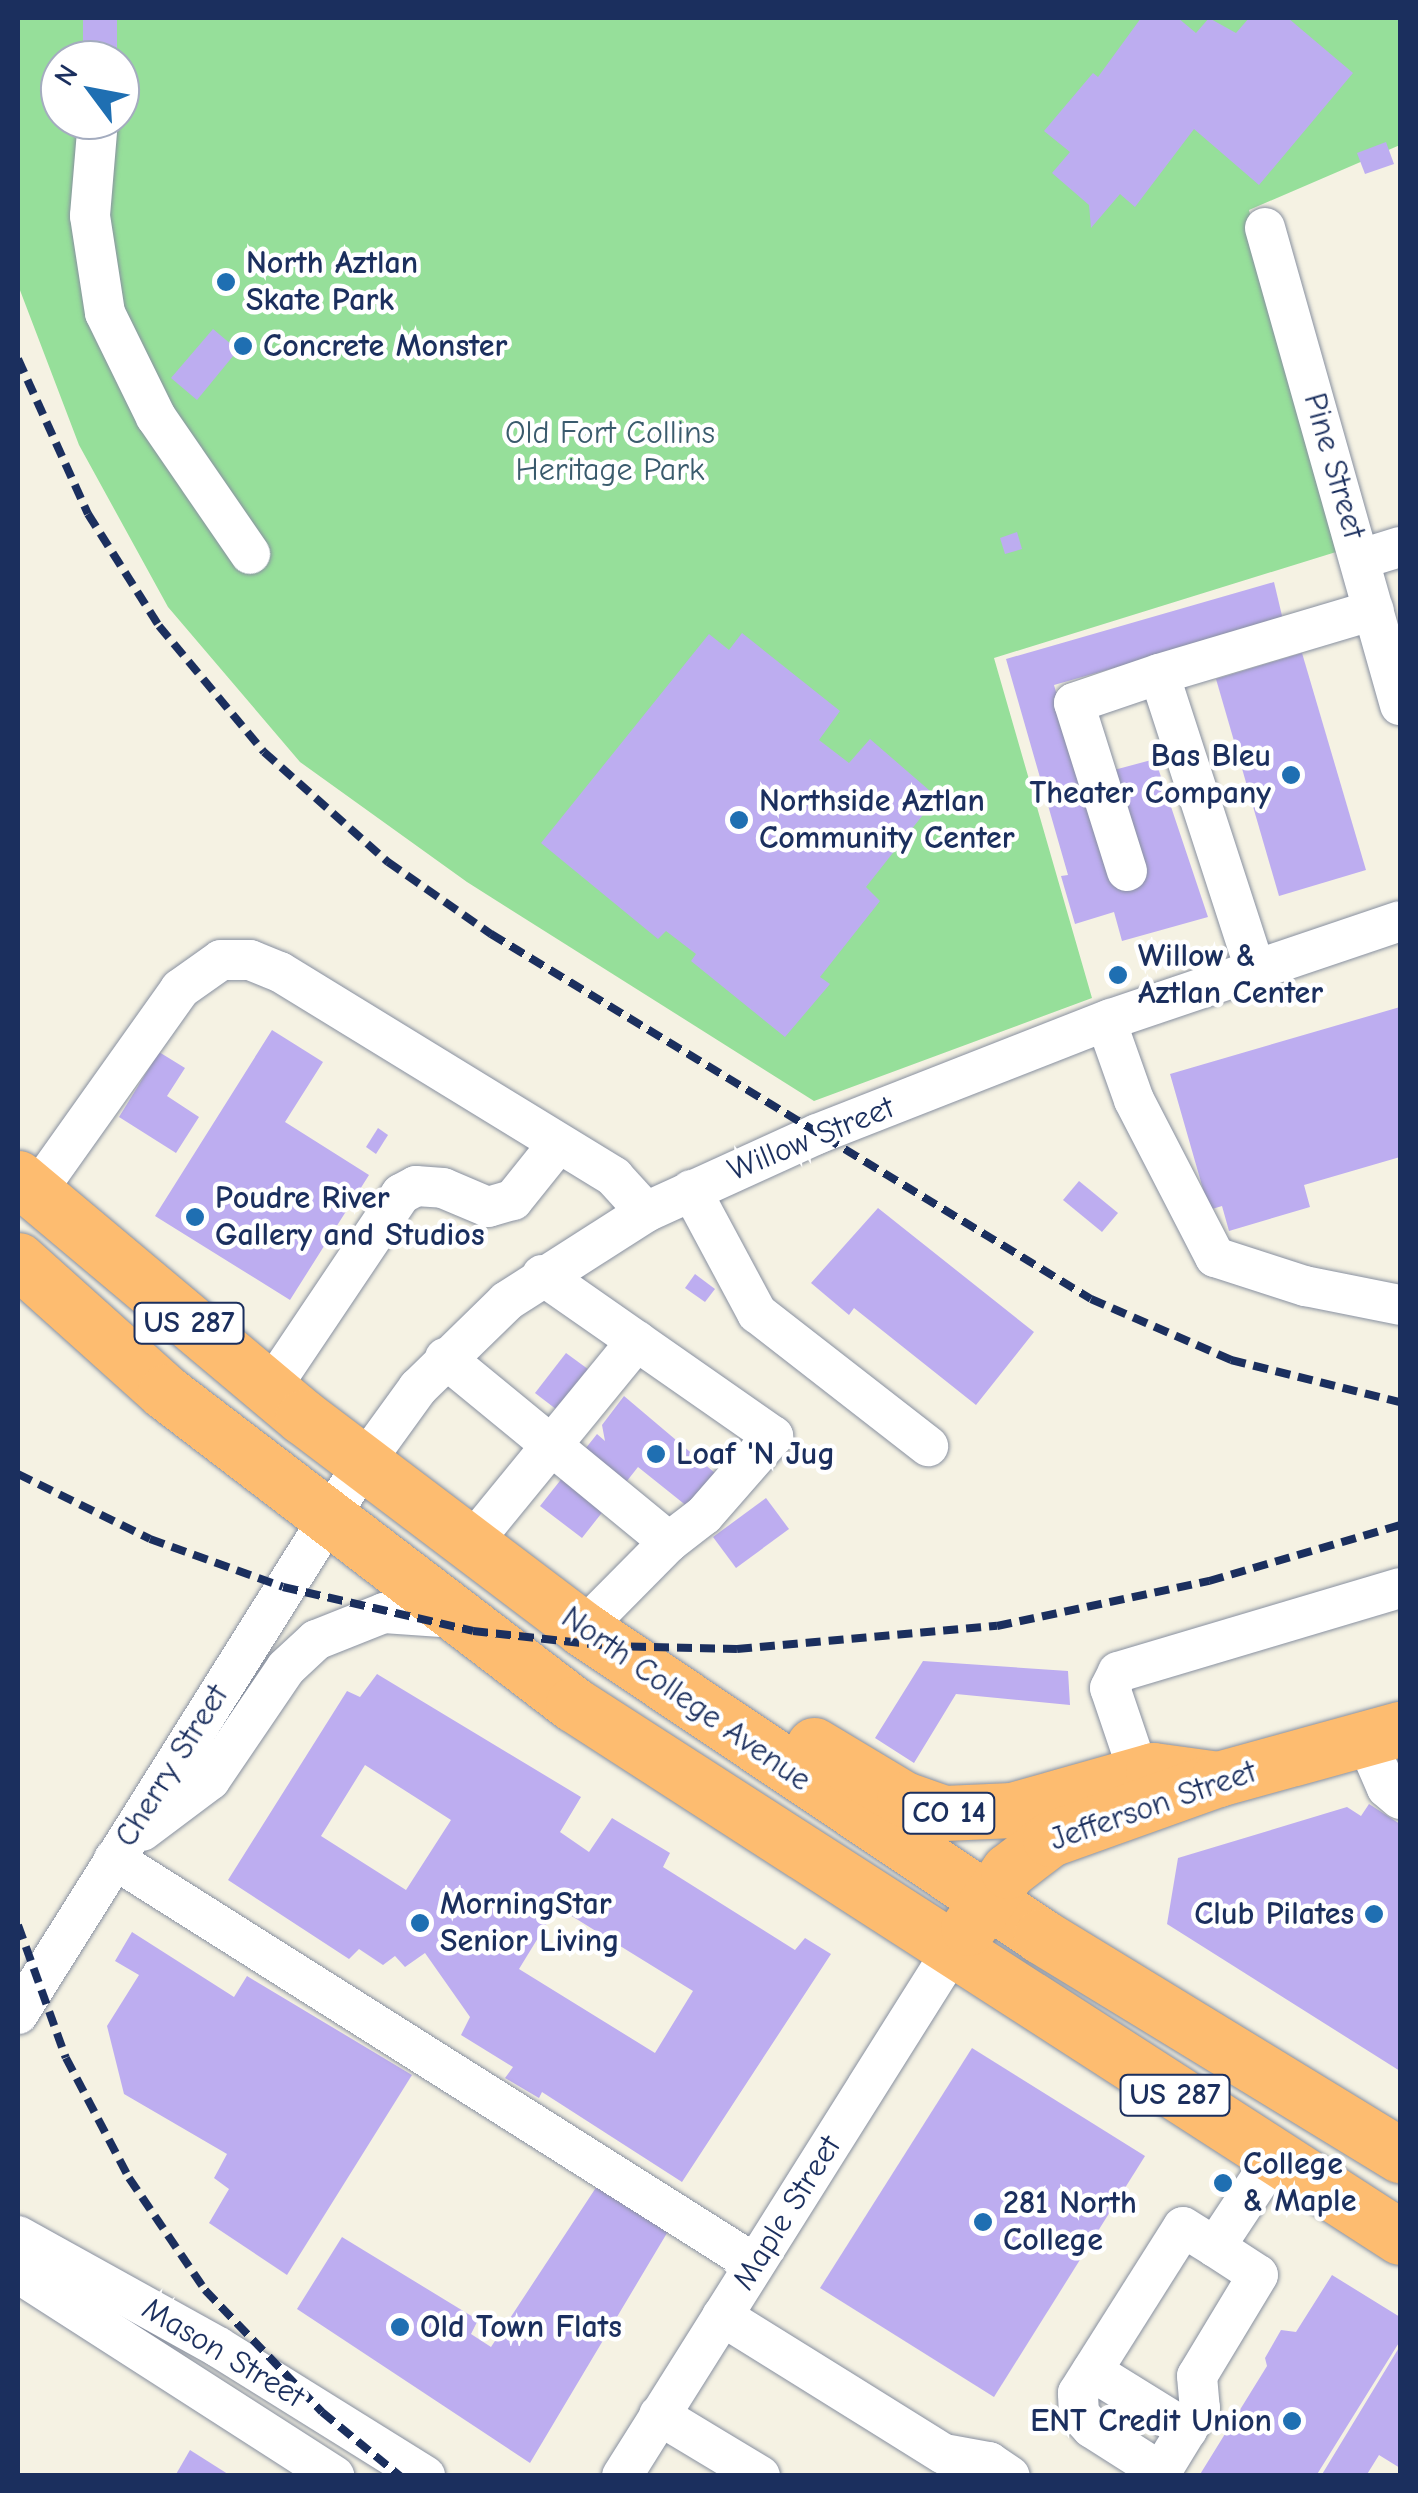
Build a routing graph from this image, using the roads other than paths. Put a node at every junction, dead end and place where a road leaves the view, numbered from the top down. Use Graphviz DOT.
graph roads {
  1 [pos="96,140"];
  2 [pos="1265,228"];
  3 [pos="1400,547"];
  4 [pos="250,554"];
  5 [pos="1361,559"];
  6 [pos="1374,610"];
  7 [pos="1159,674"];
  8 [pos="1400,705"];
  9 [pos="1127,871"];
  10 [pos="1400,922"];
  11 [pos="1255,969"];
  12 [pos="1106,1021"];
  13 [pos="558,1145"];
  14 [pos="27,1185"];
  15 [pos="690,1190"];
  16 [pos="646,1212"];
  17 [pos="18,1260"];
  18 [pos="542,1275"];
  19 [pos="1400,1305"];
  20 [pos="637,1341"];
  21 [pos="445,1358"];
  22 [pos="270,1389"];
  23 [pos="553,1444"];
  24 [pos="928,1446"];
  25 [pos="363,1464"];
  26 [pos="326,1518"];
  27 [pos="669,1542"];
  28 [pos="470,1546"];
  29 [pos="1400,1588"];
  30 [pos="456,1618"];
  31 [pos="583,1629"];
  32 [pos="697,1708"];
  33 [pos="1383,1734"];
  34 [pos="1142,1789"];
  35 [pos="1400,1799"];
  36 [pos="118,1852"];
  37 [pos="988,1900"];
  38 [pos="952,1952"];
  39 [pos="18,2014"];
  40 [pos="1400,2156"];
  41 [pos="1274,2158"];
  42 [pos="18,2236"];
  43 [pos="1400,2237"];
  44 [pos="1215,2246"];
  45 [pos="755,2264"];
  46 [pos="18,2273"];
  47 [pos="722,2316"];
  48 [pos="659,2415"];
  49 [pos="1171,2458"];
  50 [pos="334,2476"];
  51 [pos="425,2476"];
  52 [pos="622,2476"];
  53 [pos="760,2476"];
  54 [pos="1010,2476"];
  1 -- 4 [label="street"];
  2 -- 5 [label="street, Pine Street"];
  3 -- 5 [label="street"];
  5 -- 6 [label="street, Pine Street"];
  6 -- 7 [label="street"];
  6 -- 8 [label="street, Pine Street"];
  7 -- 9 [label="street"];
  7 -- 11 [label="street"];
  10 -- 11 [label="street, Willow Street"];
  11 -- 12 [label="street, Willow Street"];
  12 -- 15 [label="street, Willow Street"];
  12 -- 19 [label="street"];
  13 -- 14 [label="street"];
  13 -- 16 [label="street"];
  13 -- 22 [label="street"];
  14 -- 22 [label="highway, North College Avenue / US 287"];
  15 -- 16 [label="street, Willow Street"];
  15 -- 24 [label="street"];
  16 -- 18 [label="street, Willow Street"];
  17 -- 26 [label="highway, North College Avenue / US 287"];
  18 -- 20 [label="street"];
  18 -- 21 [label="street, Willow Street"];
  20 -- 23 [label="street"];
  20 -- 27 [label="street"];
  21 -- 23 [label="street"];
  21 -- 25 [label="street, Willow Street"];
  22 -- 25 [label="highway, North College Avenue / US 287"];
  23 -- 27 [label="street"];
  23 -- 28 [label="street"];
  25 -- 26 [label="street, Willow Street"];
  25 -- 28 [label="highway, North College Avenue / US 287"];
  26 -- 30 [label="highway, North College Avenue / US 287"];
  26 -- 36 [label="street, Cherry Street"];
  27 -- 31 [label="street"];
  28 -- 31 [label="highway, North College Avenue / US 287"];
  29 -- 34 [label="street"];
  30 -- 36 [label="street"];
  30 -- 38 [label="highway, North College Avenue / US 287"];
  31 -- 32 [label="highway, North College Avenue / US 287"];
  32 -- 34 [label="highway, CO 14"];
  32 -- 37 [label="highway, North College Avenue / US 287"];
  33 -- 34 [label="highway, Jefferson Street / CO 14"];
  33 -- 35 [label="street"];
  34 -- 37 [label="highway, Jefferson Street / CO 14"];
  36 -- 39 [label="street, Cherry Street"];
  36 -- 45 [label="street"];
  37 -- 38 [label="highway, Jefferson Street"];
  37 -- 40 [label="highway, North College Avenue / US 287"];
  38 -- 41 [label="highway, North College Avenue / US 287"];
  38 -- 45 [label="street, Maple Street"];
  41 -- 43 [label="highway, North College Avenue / US 287"];
  41 -- 44 [label="street"];
  42 -- 51 [label="street, Mason Street"];
  44 -- 49 [label="street"];
  44 -- 49 [label="street"];
  45 -- 47 [label="street, Maple Street"];
  46 -- 50 [label="street, Mason Street"];
  47 -- 48 [label="street, Maple Street"];
  47 -- 54 [label="street"];
  48 -- 52 [label="street, Maple Street"];
  48 -- 53 [label="street"];
}
